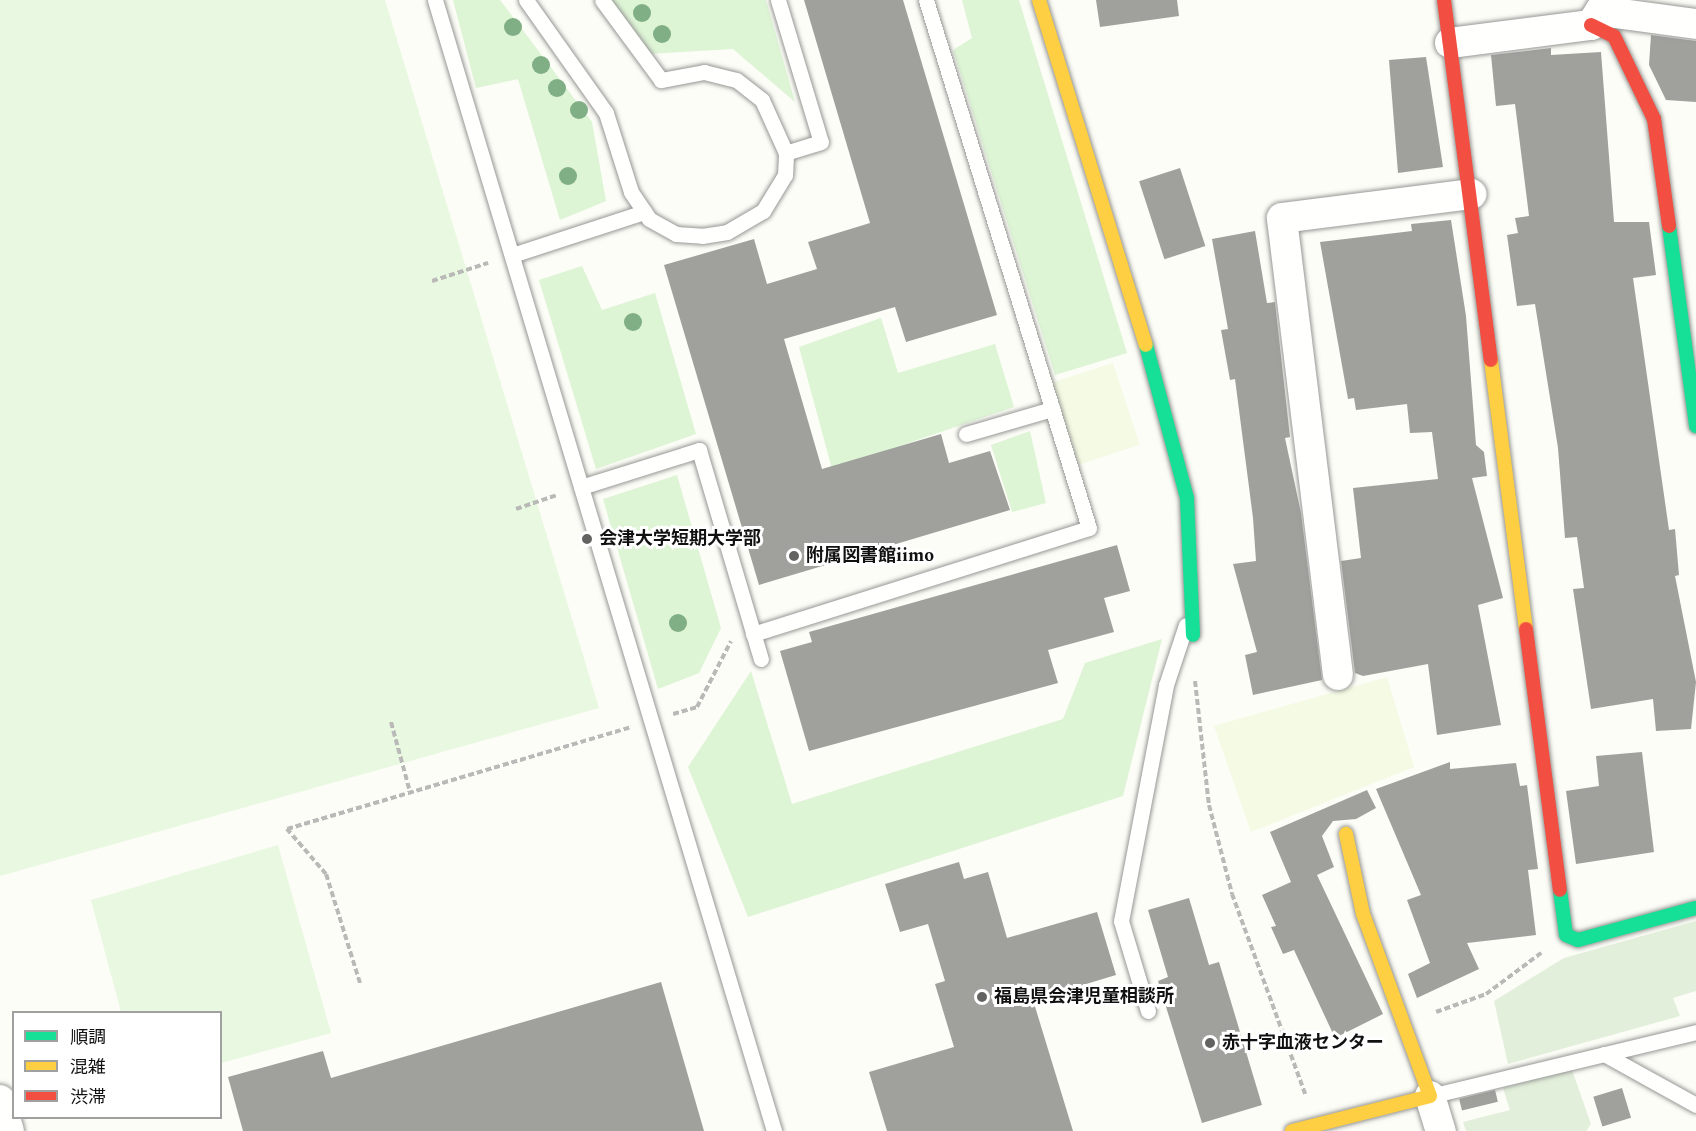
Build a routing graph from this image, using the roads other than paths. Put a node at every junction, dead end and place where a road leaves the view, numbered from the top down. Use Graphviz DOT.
graph roads {
  1 [pos="435,0"];
  2 [pos="526,0"];
  3 [pos="602,0"];
  4 [pos="778,0"];
  5 [pos="926,0"];
  6 [pos="1039,0"];
  7 [pos="1444,0"];
  8 [pos="1600,12"];
  9 [pos="1696,24"];
  10 [pos="1450,43"];
  11 [pos="786,153"];
  12 [pos="1471,194"];
  13 [pos="644,212"];
  14 [pos="512,255"];
  15 [pos="1052,409"];
  16 [pos="1696,426"];
  17 [pos="966,434"];
  18 [pos="581,487"];
  19 [pos="1193,602"];
  20 [pos="753,634"];
  21 [pos="1193,635"];
  22 [pos="760,659"];
  23 [pos="1338,675"];
  24 [pos="1346,834"];
  25 [pos="1696,908"];
  26 [pos="1148,1011"];
  27 [pos="1696,1032"];
  28 [pos="1604,1054"];
  29 [pos="1430,1096"];
  30 [pos="0,1100"];
  31 [pos="1696,1105"];
  32 [pos="9,1131"];
  33 [pos="774,1131"];
  34 [pos="1292,1131"];
  35 [pos="1440,1131"];
  1 -- 14 [label="lane"];
  2 -- 13 [label="lane"];
  3 -- 11 [label="lane"];
  4 -- 11 [label="lane"];
  5 -- 15 [label="lane"];
  6 -- 19 [label="street"];
  7 -- 10 [label="street"];
  8 -- 9 [label="street"];
  8 -- 10 [label="street"];
  8 -- 16 [label="street"];
  10 -- 12 [label="street"];
  11 -- 13 [label="lane"];
  12 -- 23 [label="street"];
  12 -- 25 [label="street"];
  13 -- 14 [label="lane"];
  14 -- 18 [label="lane"];
  15 -- 17 [label="lane"];
  15 -- 20 [label="lane"];
  18 -- 20 [label="lane"];
  18 -- 33 [label="lane"];
  19 -- 21 [label="street"];
  19 -- 26 [label="lane"];
  20 -- 22 [label="lane"];
  24 -- 29 [label="street"];
  27 -- 28 [label="lane"];
  28 -- 29 [label="lane"];
  28 -- 31 [label="lane"];
  29 -- 34 [label="street"];
  29 -- 35 [label="street"];
  30 -- 32 [label="street"];
}
